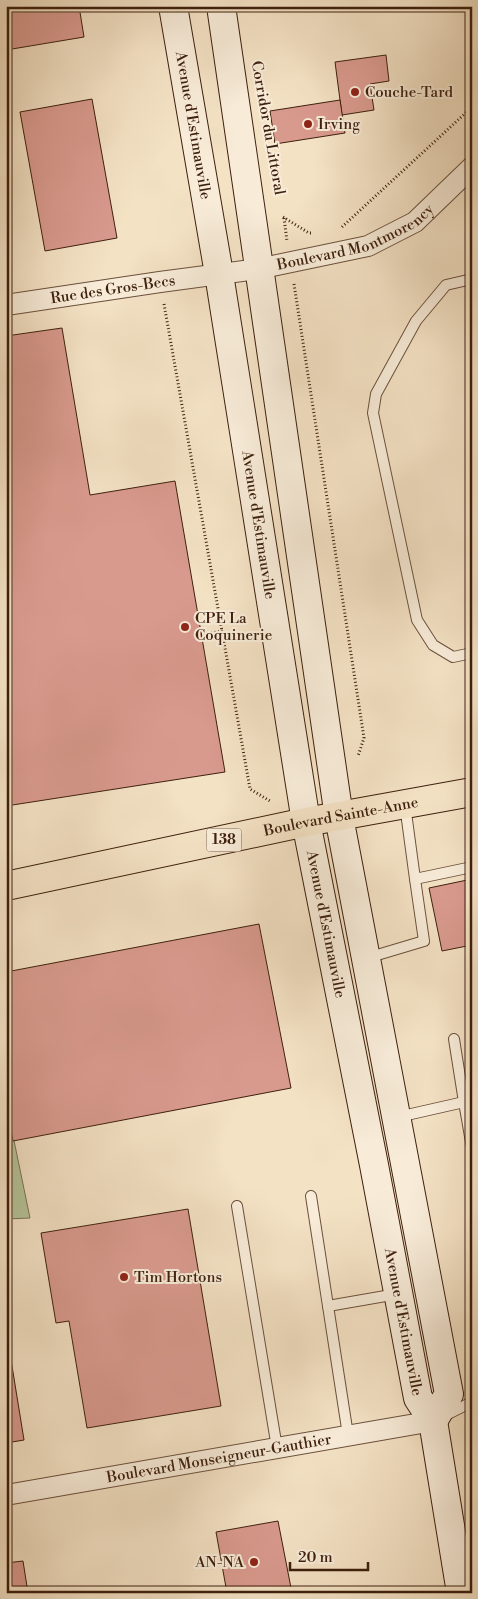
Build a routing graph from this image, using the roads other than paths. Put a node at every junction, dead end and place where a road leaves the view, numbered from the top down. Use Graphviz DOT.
graph roads {
  1 [pos="173,6"];
  2 [pos="221,6"];
  3 [pos="468,177"];
  4 [pos="258,269"];
  5 [pos="219,274"];
  6 [pos="472,279"];
  7 [pos="6,305"];
  8 [pos="472,653"];
  9 [pos="471,796"];
  10 [pos="405,804"];
  11 [pos="339,817"];
  12 [pos="306,822"];
  13 [pos="472,868"];
  14 [pos="415,879"];
  15 [pos="6,886"];
  16 [pos="366,958"];
  17 [pos="454,1039"];
  18 [pos="464,1102"];
  19 [pos="396,1118"];
  20 [pos="472,1148"];
  21 [pos="311,1196"];
  22 [pos="237,1206"];
  23 [pos="398,1294"];
  24 [pos="328,1306"];
  25 [pos="472,1402"];
  26 [pos="433,1421"];
  27 [pos="348,1435"];
  28 [pos="277,1448"];
  29 [pos="6,1495"];
  30 [pos="461,1593"];
  1 -- 5 [label="main road, Avenue d'Estimauville"];
  2 -- 4 [label="main road, Avenue d'Estimauville"];
  3 -- 4 [label="street, Boulevard Montmorency"];
  4 -- 5 [label="street, Boulevard Montmorency"];
  4 -- 11 [label="main road, Avenue d'Estimauville"];
  5 -- 7 [label="street, Rue des Gros-Becs"];
  5 -- 12 [label="main road, Avenue d'Estimauville"];
  6 -- 8 [label="lane"];
  9 -- 10 [label="main road, Boulevard Sainte-Anne / 138"];
  10 -- 11 [label="main road, Boulevard Sainte-Anne / 138"];
  10 -- 14 [label="lane"];
  11 -- 12 [label="main road, Boulevard Sainte-Anne / 138"];
  11 -- 16 [label="main road, Avenue d'Estimauville"];
  12 -- 15 [label="main road, Boulevard Sainte-Anne / 138"];
  12 -- 23 [label="main road, Avenue d'Estimauville"];
  13 -- 14 [label="lane"];
  14 -- 16 [label="lane"];
  16 -- 19 [label="main road, Avenue d'Estimauville"];
  17 -- 18 [label="lane"];
  18 -- 19 [label="lane"];
  18 -- 20 [label="lane"];
  19 -- 26 [label="main road, Avenue d'Estimauville"];
  21 -- 24 [label="lane"];
  22 -- 28 [label="lane"];
  23 -- 24 [label="lane"];
  23 -- 26 [label="main road, Avenue d'Estimauville"];
  24 -- 27 [label="lane"];
  25 -- 26 [label="lane"];
  26 -- 27 [label="street, Boulevard Monseigneur-Gauthier"];
  26 -- 30 [label="main road, Avenue d'Estimauville"];
  27 -- 28 [label="street, Boulevard Monseigneur-Gauthier"];
  28 -- 29 [label="street, Boulevard Monseigneur-Gauthier"];
}
